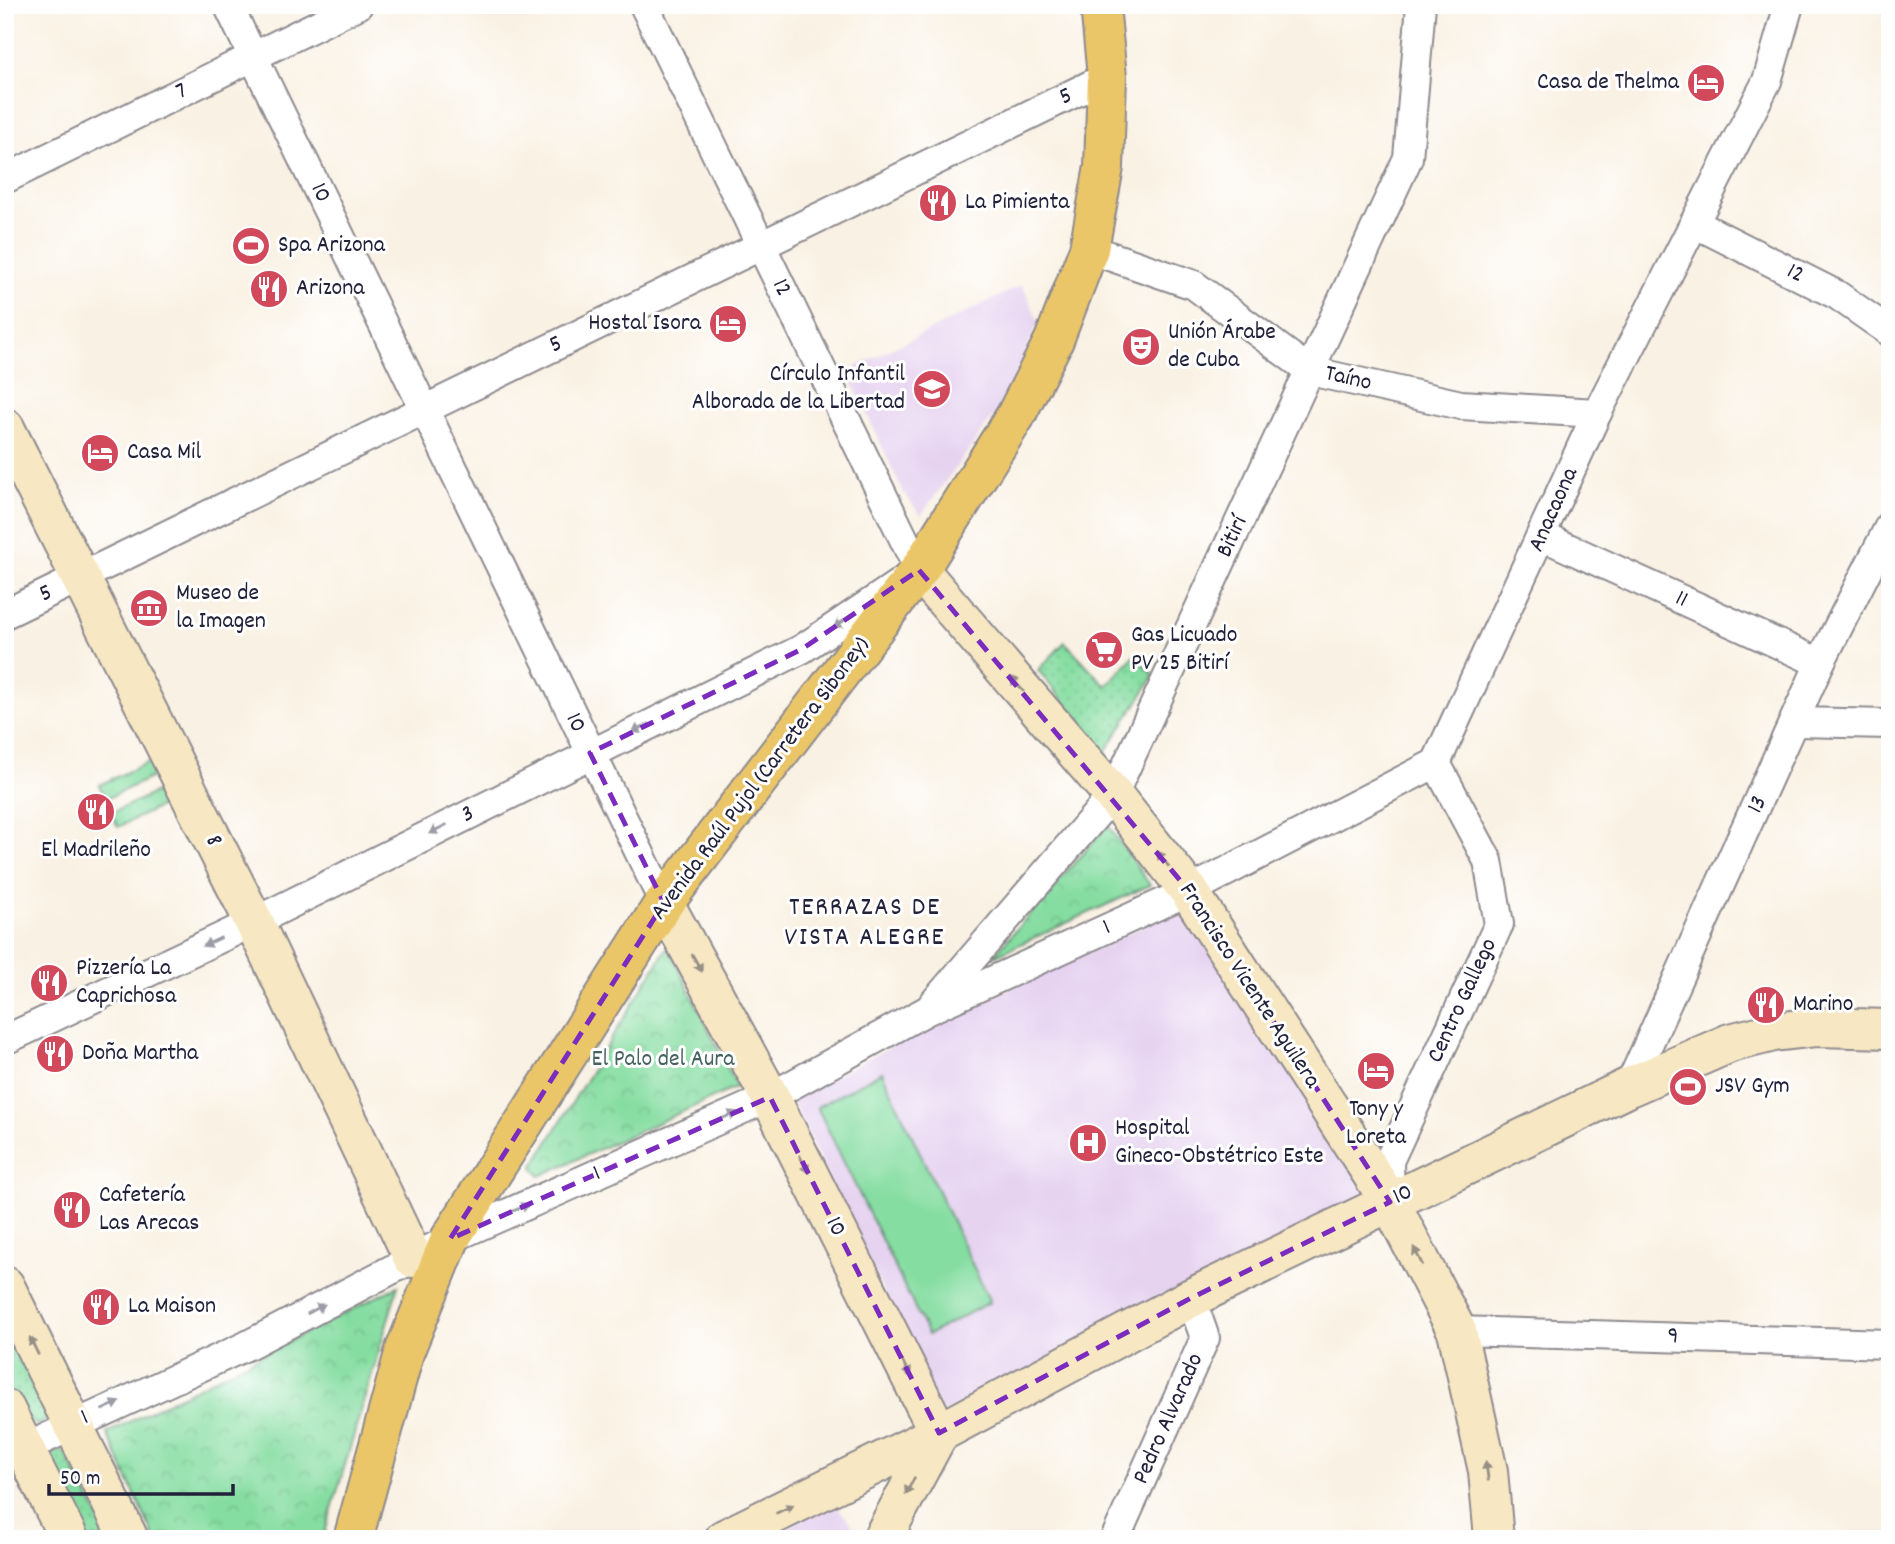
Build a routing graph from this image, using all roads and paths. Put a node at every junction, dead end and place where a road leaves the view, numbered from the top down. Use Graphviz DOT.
graph roads {
  1 [pos="228,5"];
  2 [pos="358,5"];
  3 [pos="644,5"];
  4 [pos="1100,5"];
  5 [pos="1421,5"];
  6 [pos="1789,5"];
  7 [pos="253,57"];
  8 [pos="1107,77"];
  9 [pos="5,179"];
  10 [pos="1696,223"];
  11 [pos="761,246"];
  12 [pos="1089,249"];
  13 [pos="1890,332"];
  14 [pos="1310,371"];
  15 [pos="425,409"];
  16 [pos="1597,413"];
  17 [pos="5,428"];
  18 [pos="1890,525"];
  19 [pos="1542,536"];
  20 [pos="919,570"];
  21 [pos="79,578"];
  22 [pos="5,614"];
  23 [pos="1820,663"];
  24 [pos="1796,722"];
  25 [pos="1890,724"];
  26 [pos="590,753"];
  27 [pos="1436,763"];
  28 [pos="1113,795"];
  29 [pos="1189,891"];
  30 [pos="664,904"];
  31 [pos="254,922"];
  32 [pos="926,1011"];
  33 [pos="1890,1029"];
  34 [pos="5,1040"];
  35 [pos="1629,1087"];
  36 [pos="770,1097"];
  37 [pos="1390,1202"];
  38 [pos="450,1240"];
  39 [pos="413,1258"];
  40 [pos="5,1286"];
  41 [pos="1191,1298"];
  42 [pos="1457,1331"];
  43 [pos="1890,1344"];
  44 [pos="5,1409"];
  45 [pos="73,1424"];
  46 [pos="939,1433"];
  47 [pos="14,1452"];
  48 [pos="69,1539"];
  49 [pos="129,1539"];
  50 [pos="352,1539"];
  51 [pos="724,1539"];
  52 [pos="882,1539"];
  53 [pos="1115,1539"];
  54 [pos="1494,1539"];
  1 -- 7 [label="street, 10"];
  2 -- 7 [label="street, 7"];
  3 -- 11 [label="street, 12"];
  4 -- 8 [label="main road, Avenida Raúl Pujol (Carretera Siboney)"];
  5 -- 14 [label="street, Bitirí"];
  6 -- 10 [label="street, Anacaona"];
  7 -- 9 [label="street, 7"];
  7 -- 15 [label="street, 10"];
  8 -- 11 [label="street, 5"];
  8 -- 12 [label="main road, Avenida Raúl Pujol (Carretera Siboney)"];
  10 -- 13 [label="street, 12"];
  10 -- 16 [label="street, Anacaona"];
  11 -- 15 [label="street, 5"];
  11 -- 20 [label="street, 12"];
  12 -- 14 [label="street, Taíno"];
  12 -- 20 [label="main road, Avenida Raúl Pujol (Carretera Siboney)"];
  14 -- 16 [label="street, Taíno"];
  14 -- 28 [label="street, Bitirí"];
  15 -- 21 [label="street, 5"];
  15 -- 26 [label="street, 10"];
  16 -- 19 [label="street, Anacaona"];
  17 -- 21 [label="main road, 8"];
  18 -- 23 [label="street, 13"];
  19 -- 23 [label="street, 11"];
  19 -- 27 [label="street, Anacaona"];
  20 -- 26 [label="street, 3, one-way"];
  28 -- 20 [label="main road, Francisco Vicente Aguilera, one-way"];
  20 -- 30 [label="main road, Avenida Raúl Pujol (Carretera Siboney)"];
  21 -- 22 [label="street, 5"];
  21 -- 31 [label="main road, 8"];
  23 -- 24 [label="street, 13"];
  24 -- 25 [label="street"];
  24 -- 35 [label="street, 13"];
  26 -- 30 [label="street, 10"];
  26 -- 31 [label="street, 3, one-way"];
  27 -- 29 [label="street"];
  27 -- 37 [label="street, Centro Gallego"];
  29 -- 28 [label="main road, Francisco Vicente Aguilera, one-way"];
  28 -- 32 [label="street, Bitirí"];
  29 -- 32 [label="street, 1"];
  29 -- 37 [label="main road, Francisco Vicente Aguilera"];
  30 -- 36 [label="main road, 10, one-way"];
  30 -- 38 [label="main road, Avenida Raúl Pujol (Carretera Siboney)"];
  31 -- 34 [label="street, 3, one-way"];
  31 -- 39 [label="main road, 8"];
  32 -- 36 [label="street, 1"];
  33 -- 35 [label="main road, 10"];
  35 -- 37 [label="main road, 10"];
  38 -- 36 [label="street, 1, one-way"];
  36 -- 46 [label="main road, 10, one-way"];
  37 -- 41 [label="main road, 10"];
  42 -- 37 [label="main road, Francisco Vicente Aguilera, one-way"];
  38 -- 39 [label="street, 1"];
  38 -- 50 [label="main road, Avenida Raúl Pujol (Carretera Siboney)"];
  45 -- 39 [label="street, 1, one-way"];
  45 -- 40 [label="main road, one-way"];
  41 -- 46 [label="main road, 10"];
  41 -- 53 [label="street, Pedro Alvarado"];
  42 -- 43 [label="street, 9"];
  54 -- 42 [label="main road, Francisco Vicente Aguilera, one-way"];
  44 -- 47 [label="main road"];
  45 -- 47 [label="street, 1"];
  45 -- 49 [label="main road"];
  51 -- 46 [label="main road, 10, one-way"];
  46 -- 52 [label="main road, one-way"];
  47 -- 48 [label="main road"];
}
